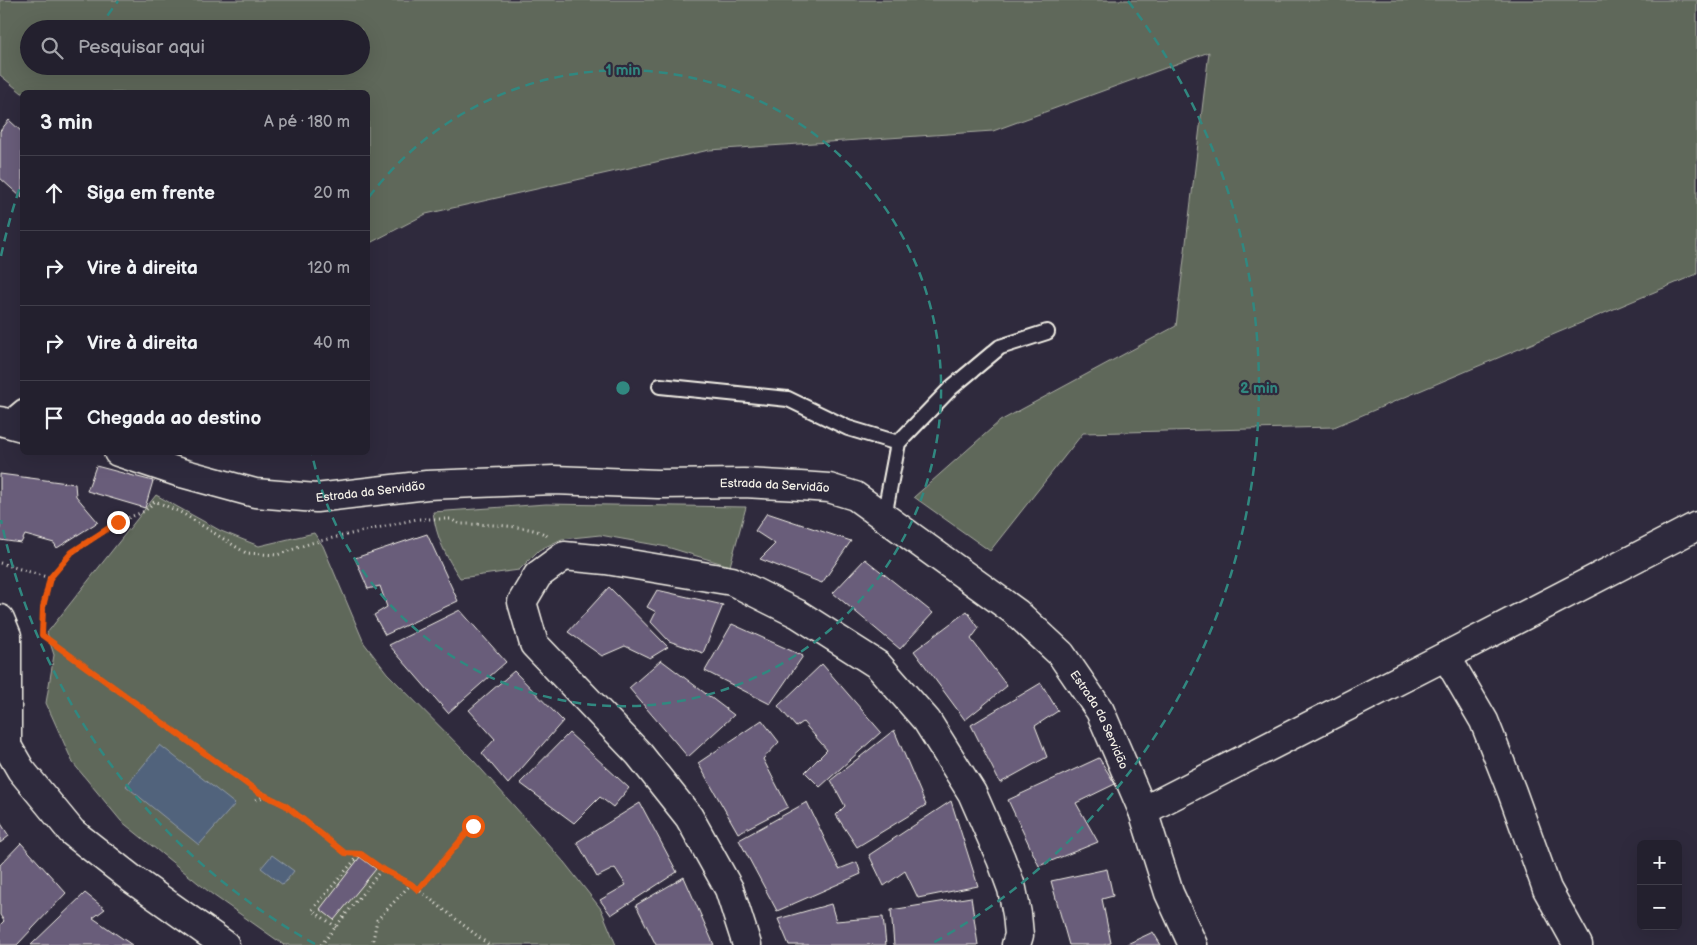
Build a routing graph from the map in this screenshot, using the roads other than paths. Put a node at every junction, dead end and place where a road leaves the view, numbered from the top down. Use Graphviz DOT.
graph roads {
  1 [pos="1047,332"];
  2 [pos="660,386"];
  3 [pos="898,443"];
  4 [pos="127,455"];
  5 [pos="884,517"];
  6 [pos="1697,526"];
  7 [pos="2,632"];
  8 [pos="1446,656"];
  9 [pos="4,739"];
  10 [pos="1143,812"];
  11 [pos="1019,942"];
  12 [pos="225,945"];
  13 [pos="747,945"];
  14 [pos="1193,945"];
  15 [pos="1578,945"];
  1 -- 3 [label="lane"];
  2 -- 3 [label="lane"];
  3 -- 5 [label="lane"];
  4 -- 5 [label="street, Estrada da Servidão"];
  5 -- 10 [label="street, Estrada da Servidão"];
  6 -- 8 [label="street"];
  7 -- 9 [label="street"];
  8 -- 10 [label="street"];
  8 -- 15 [label="street"];
  9 -- 12 [label="street"];
  10 -- 14 [label="street, Estrada da Servidão"];
  11 -- 13 [label="street"];
}
